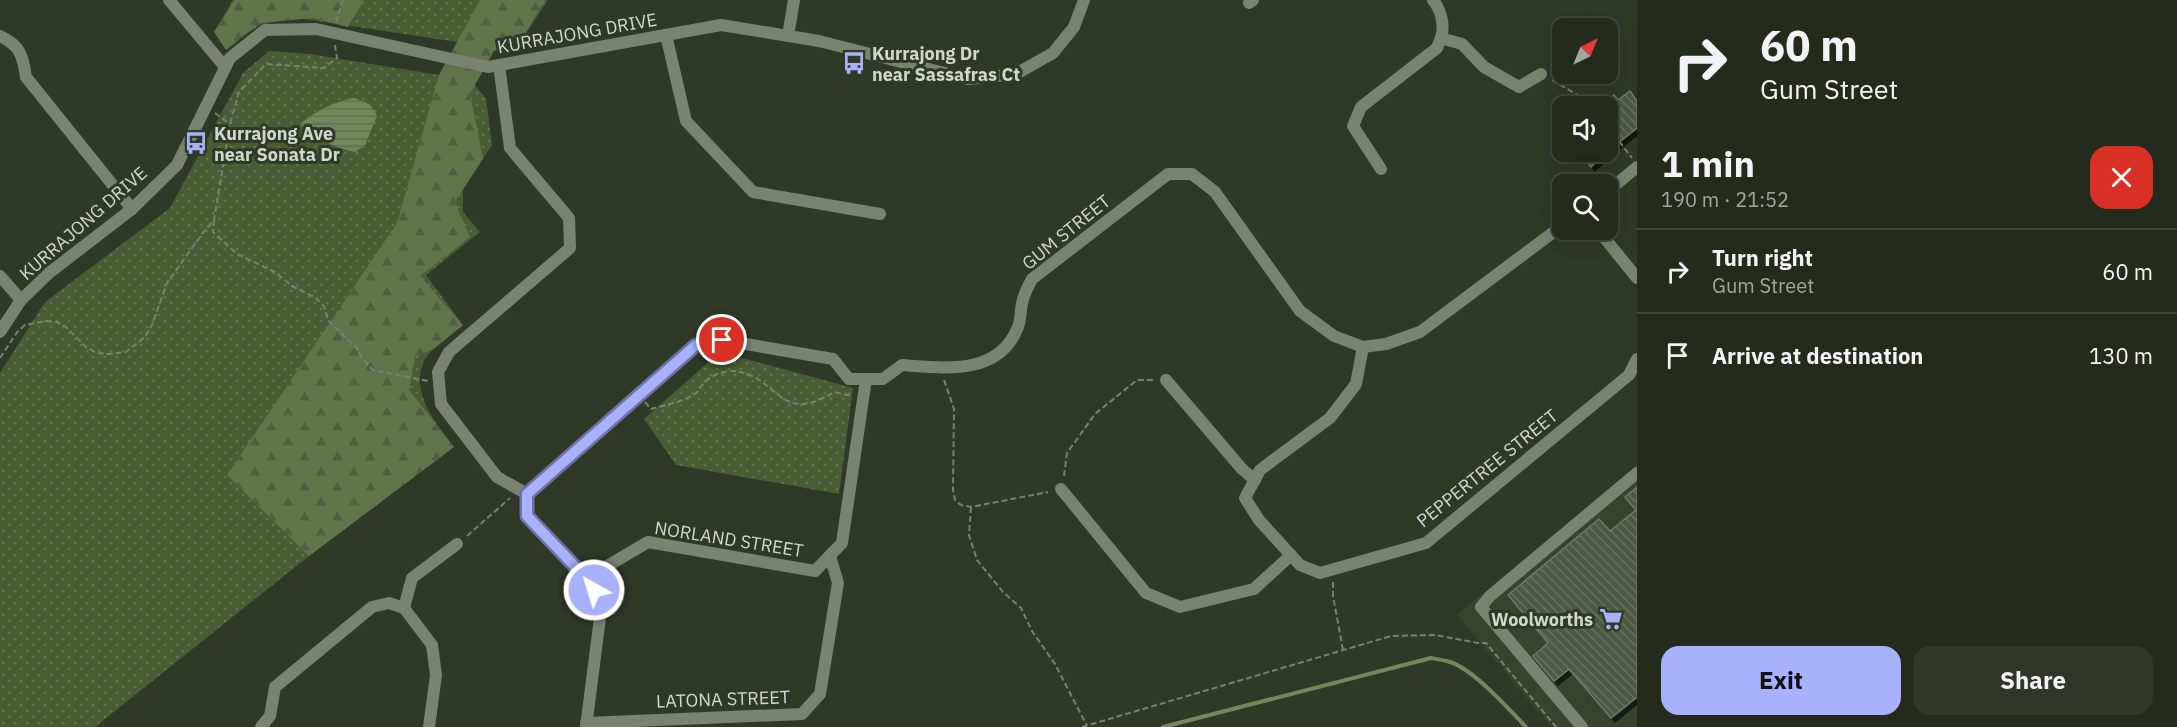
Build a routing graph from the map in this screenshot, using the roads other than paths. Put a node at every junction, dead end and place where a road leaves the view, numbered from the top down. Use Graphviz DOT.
graph roads {
  1 [pos="170,0"];
  2 [pos="794,0"];
  3 [pos="1084,0"];
  4 [pos="1433,0"];
  5 [pos="666,35"];
  6 [pos="0,36"];
  7 [pos="788,36"];
  8 [pos="1439,43"];
  9 [pos="499,65"];
  10 [pos="225,67"];
  11 [pos="1541,74"];
  12 [pos="1637,165"];
  13 [pos="1381,169"];
  14 [pos="1618,182"];
  15 [pos="132,209"];
  16 [pos="880,214"];
  17 [pos="1552,233"];
  18 [pos="1606,240"];
  19 [pos="0,276"];
  20 [pos="1637,278"];
  21 [pos="21,300"];
  22 [pos="0,332"];
  23 [pos="1363,347"];
  24 [pos="1637,358"];
  25 [pos="866,379"];
  26 [pos="1166,380"];
  27 [pos="1637,473"];
  28 [pos="1255,480"];
  29 [pos="1061,489"];
  30 [pos="522,491"];
  31 [pos="457,544"];
  32 [pos="1291,555"];
  33 [pos="830,556"];
  34 [pos="586,578"];
  35 [pos="404,608"];
  36 [pos="586,725"];
  37 [pos="261,727"];
  38 [pos="429,727"];
  39 [pos="1582,727"];
  1 -- 10 [label="street"];
  2 -- 7 [label="street"];
  3 -- 7 [label="street, KURRAJONG DRIVE"];
  4 -- 8 [label="street"];
  5 -- 7 [label="street, KURRAJONG DRIVE"];
  5 -- 9 [label="street, KURRAJONG DRIVE"];
  5 -- 16 [label="street"];
  6 -- 15 [label="street"];
  8 -- 11 [label="street"];
  8 -- 13 [label="street"];
  9 -- 10 [label="street, KURRAJONG DRIVE"];
  9 -- 30 [label="street"];
  10 -- 15 [label="street, KURRAJONG DRIVE"];
  12 -- 14 [label="street"];
  15 -- 21 [label="street, KURRAJONG DRIVE"];
  17 -- 23 [label="street"];
  18 -- 20 [label="street"];
  19 -- 21 [label="street"];
  21 -- 22 [label="street, KURRAJONG DRIVE"];
  23 -- 25 [label="street, GUM STREET"];
  23 -- 28 [label="street"];
  24 -- 32 [label="street, PEPPERTREE STREET"];
  25 -- 30 [label="street"];
  25 -- 33 [label="street, NORLAND STREET"];
  26 -- 28 [label="street"];
  27 -- 39 [label="street"];
  28 -- 32 [label="street, PEPPERTREE STREET"];
  29 -- 32 [label="street"];
  30 -- 34 [label="street"];
  31 -- 35 [label="street"];
  33 -- 34 [label="street, NORLAND STREET"];
  33 -- 36 [label="street, LATONA STREET"];
  34 -- 36 [label="street"];
  35 -- 37 [label="street"];
  35 -- 38 [label="street"];
}
